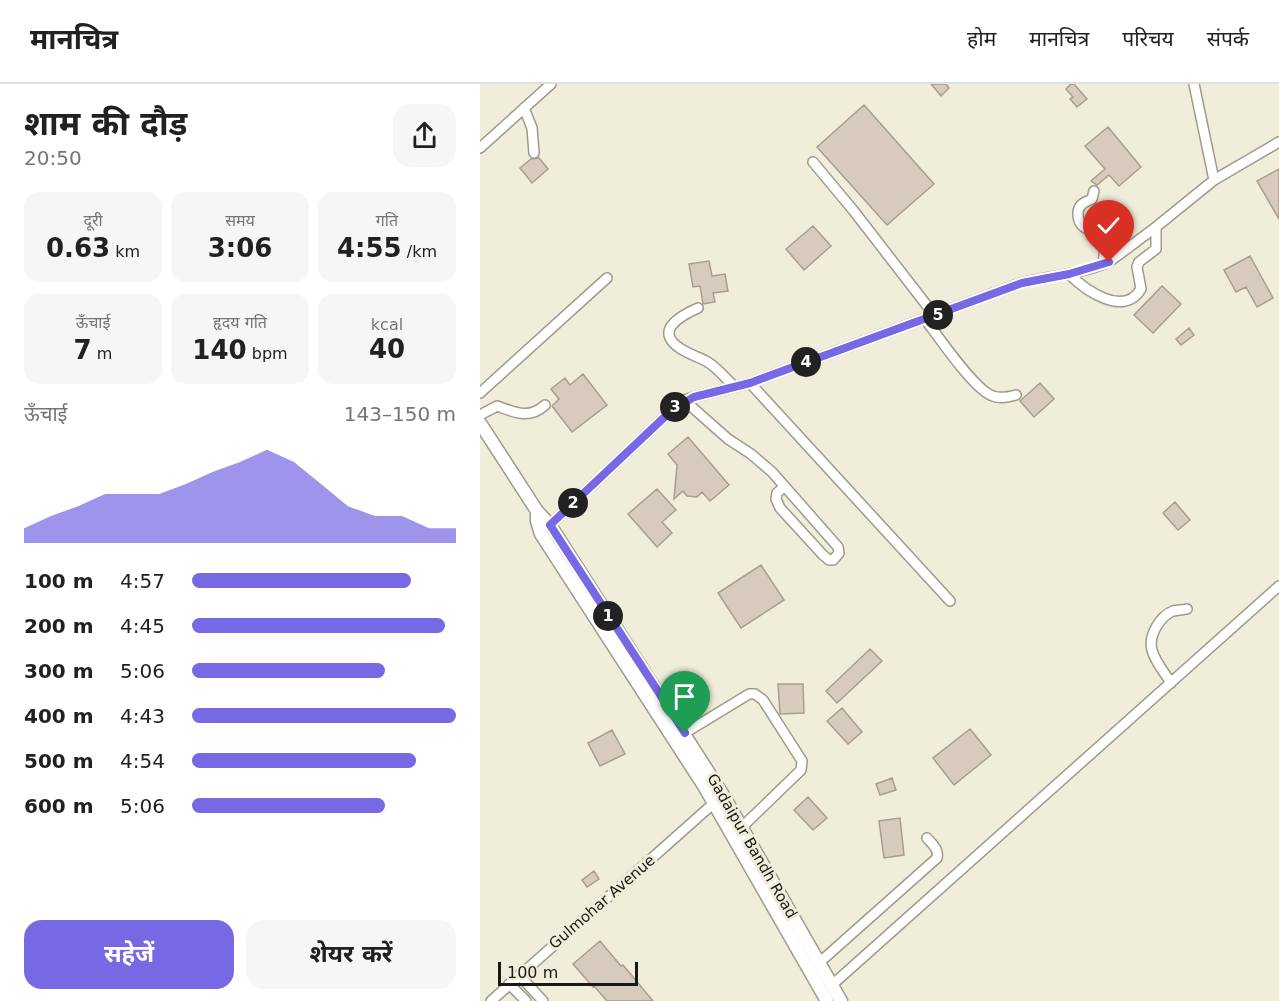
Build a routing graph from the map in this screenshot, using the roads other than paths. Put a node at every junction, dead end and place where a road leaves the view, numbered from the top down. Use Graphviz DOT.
graph roads {
  1 [pos="551,84"];
  2 [pos="1194,84"];
  3 [pos="524,108"];
  4 [pos="1279,142"];
  5 [pos="480,148"];
  6 [pos="534,153"];
  7 [pos="813,162"];
  8 [pos="1214,180"];
  9 [pos="1094,191"];
  10 [pos="1156,227"];
  11 [pos="1103,264"];
  12 [pos="1069,274"];
  13 [pos="607,278"];
  14 [pos="698,308"];
  15 [pos="936,316"];
  16 [pos="925,320"];
  17 [pos="750,383"];
  18 [pos="734,387"];
  19 [pos="480,393"];
  20 [pos="1016,395"];
  21 [pos="684,400"];
  22 [pos="544,405"];
  23 [pos="480,415"];
  24 [pos="480,423"];
  25 [pos="784,487"];
  26 [pos="537,511"];
  27 [pos="550,525"];
  28 [pos="1279,586"];
  29 [pos="950,601"];
  30 [pos="1187,609"];
  31 [pos="1171,683"];
  32 [pos="685,733"];
  33 [pos="714,803"];
  34 [pos="741,828"];
  35 [pos="927,838"];
  36 [pos="819,962"];
  37 [pos="519,975"];
  38 [pos="509,984"];
  39 [pos="832,985"];
  40 [pos="491,1001"];
  41 [pos="526,1001"];
  42 [pos="543,1001"];
  43 [pos="827,1001"];
  44 [pos="841,1001"];
  1 -- 3 [label="street"];
  2 -- 8 [label="street"];
  3 -- 5 [label="street"];
  3 -- 6 [label="street"];
  4 -- 8 [label="street"];
  7 -- 15 [label="street"];
  8 -- 10 [label="street"];
  9 -- 11 [label="street"];
  10 -- 11 [label="street"];
  10 -- 12 [label="street"];
  11 -- 12 [label="street"];
  12 -- 15 [label="street"];
  13 -- 19 [label="street"];
  14 -- 18 [label="street"];
  15 -- 16 [label="street"];
  16 -- 17 [label="street"];
  16 -- 20 [label="street"];
  17 -- 18 [label="street"];
  17 -- 29 [label="street"];
  18 -- 21 [label="street"];
  21 -- 25 [label="street"];
  21 -- 27 [label="street"];
  22 -- 23 [label="street"];
  24 -- 26 [label="street, Gadaipur Bandh Road"];
  25 -- 25 [label="street"];
  26 -- 27 [label="street, Gadaipur Bandh Road"];
  26 -- 33 [label="street"];
  27 -- 32 [label="street, Gadaipur Bandh Road"];
  28 -- 31 [label="street"];
  30 -- 31 [label="street"];
  31 -- 39 [label="street"];
  32 -- 34 [label="street, Gadaipur Bandh Road"];
  32 -- 34 [label="street"];
  33 -- 37 [label="street, Gulmohar Avenue"];
  33 -- 43 [label="street"];
  34 -- 36 [label="street, Gadaipur Bandh Road"];
  35 -- 36 [label="street"];
  36 -- 39 [label="street, Gadaipur Bandh Road"];
  37 -- 38 [label="street, Gulmohar Avenue"];
  37 -- 42 [label="street"];
  38 -- 40 [label="street, Gulmohar Avenue"];
  38 -- 41 [label="street"];
  39 -- 44 [label="street, Gadaipur Bandh Road"];
}
